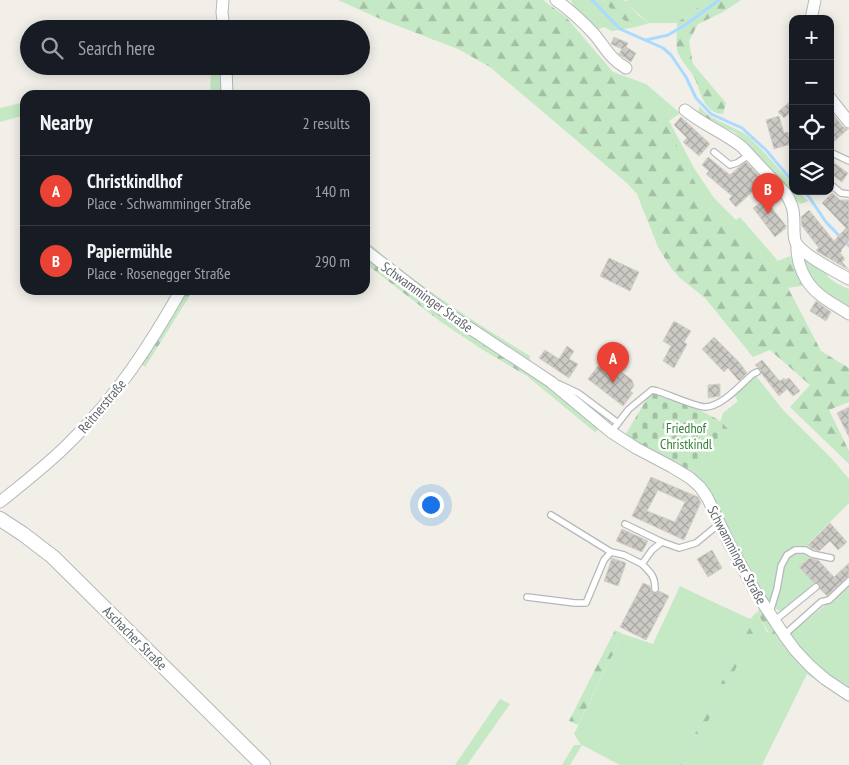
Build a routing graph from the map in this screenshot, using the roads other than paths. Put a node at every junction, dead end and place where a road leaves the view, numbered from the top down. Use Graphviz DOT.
graph roads {
  1 [pos="223,0"];
  2 [pos="556,0"];
  3 [pos="815,0"];
  4 [pos="813,15"];
  5 [pos="223,20"];
  6 [pos="626,68"];
  7 [pos="226,75"];
  8 [pos="227,90"];
  9 [pos="834,103"];
  10 [pos="685,110"];
  11 [pos="849,122"];
  12 [pos="714,152"];
  13 [pos="834,154"];
  14 [pos="749,155"];
  15 [pos="849,161"];
  16 [pos="834,187"];
  17 [pos="849,194"];
  18 [pos="797,245"];
  19 [pos="370,254"];
  20 [pos="849,279"];
  21 [pos="178,295"];
  22 [pos="849,314"];
  23 [pos="758,372"];
  24 [pos="614,427"];
  25 [pos="0,502"];
  26 [pos="551,515"];
  27 [pos="0,519"];
  28 [pos="624,524"];
  29 [pos="719,524"];
  30 [pos="662,542"];
  31 [pos="611,552"];
  32 [pos="831,558"];
  33 [pos="642,564"];
  34 [pos="849,581"];
  35 [pos="816,587"];
  36 [pos="655,589"];
  37 [pos="526,597"];
  38 [pos="772,618"];
  39 [pos="784,635"];
  40 [pos="848,694"];
  41 [pos="263,765"];
  1 -- 5 [label="street"];
  2 -- 6 [label="street"];
  3 -- 4 [label="street"];
  7 -- 8 [label="street"];
  9 -- 11 [label="street"];
  10 -- 14 [label="street"];
  12 -- 14 [label="lane"];
  13 -- 15 [label="lane"];
  14 -- 18 [label="street"];
  16 -- 17 [label="lane"];
  18 -- 20 [label="street"];
  18 -- 22 [label="street"];
  19 -- 24 [label="street, Schwamminger Straße"];
  21 -- 25 [label="street, Reitnerstraße"];
  23 -- 24 [label="lane"];
  24 -- 29 [label="street, Schwamminger Straße"];
  26 -- 31 [label="lane"];
  27 -- 41 [label="street, Aschacher Straße"];
  28 -- 30 [label="lane"];
  29 -- 30 [label="lane"];
  29 -- 38 [label="street, Schwamminger Straße"];
  30 -- 33 [label="lane"];
  31 -- 33 [label="lane"];
  31 -- 37 [label="lane"];
  32 -- 38 [label="lane"];
  33 -- 36 [label="lane"];
  34 -- 39 [label="lane"];
  35 -- 38 [label="lane"];
  38 -- 39 [label="street, Schwamminger Straße"];
  39 -- 40 [label="street, Schwamminger Straße"];
}
